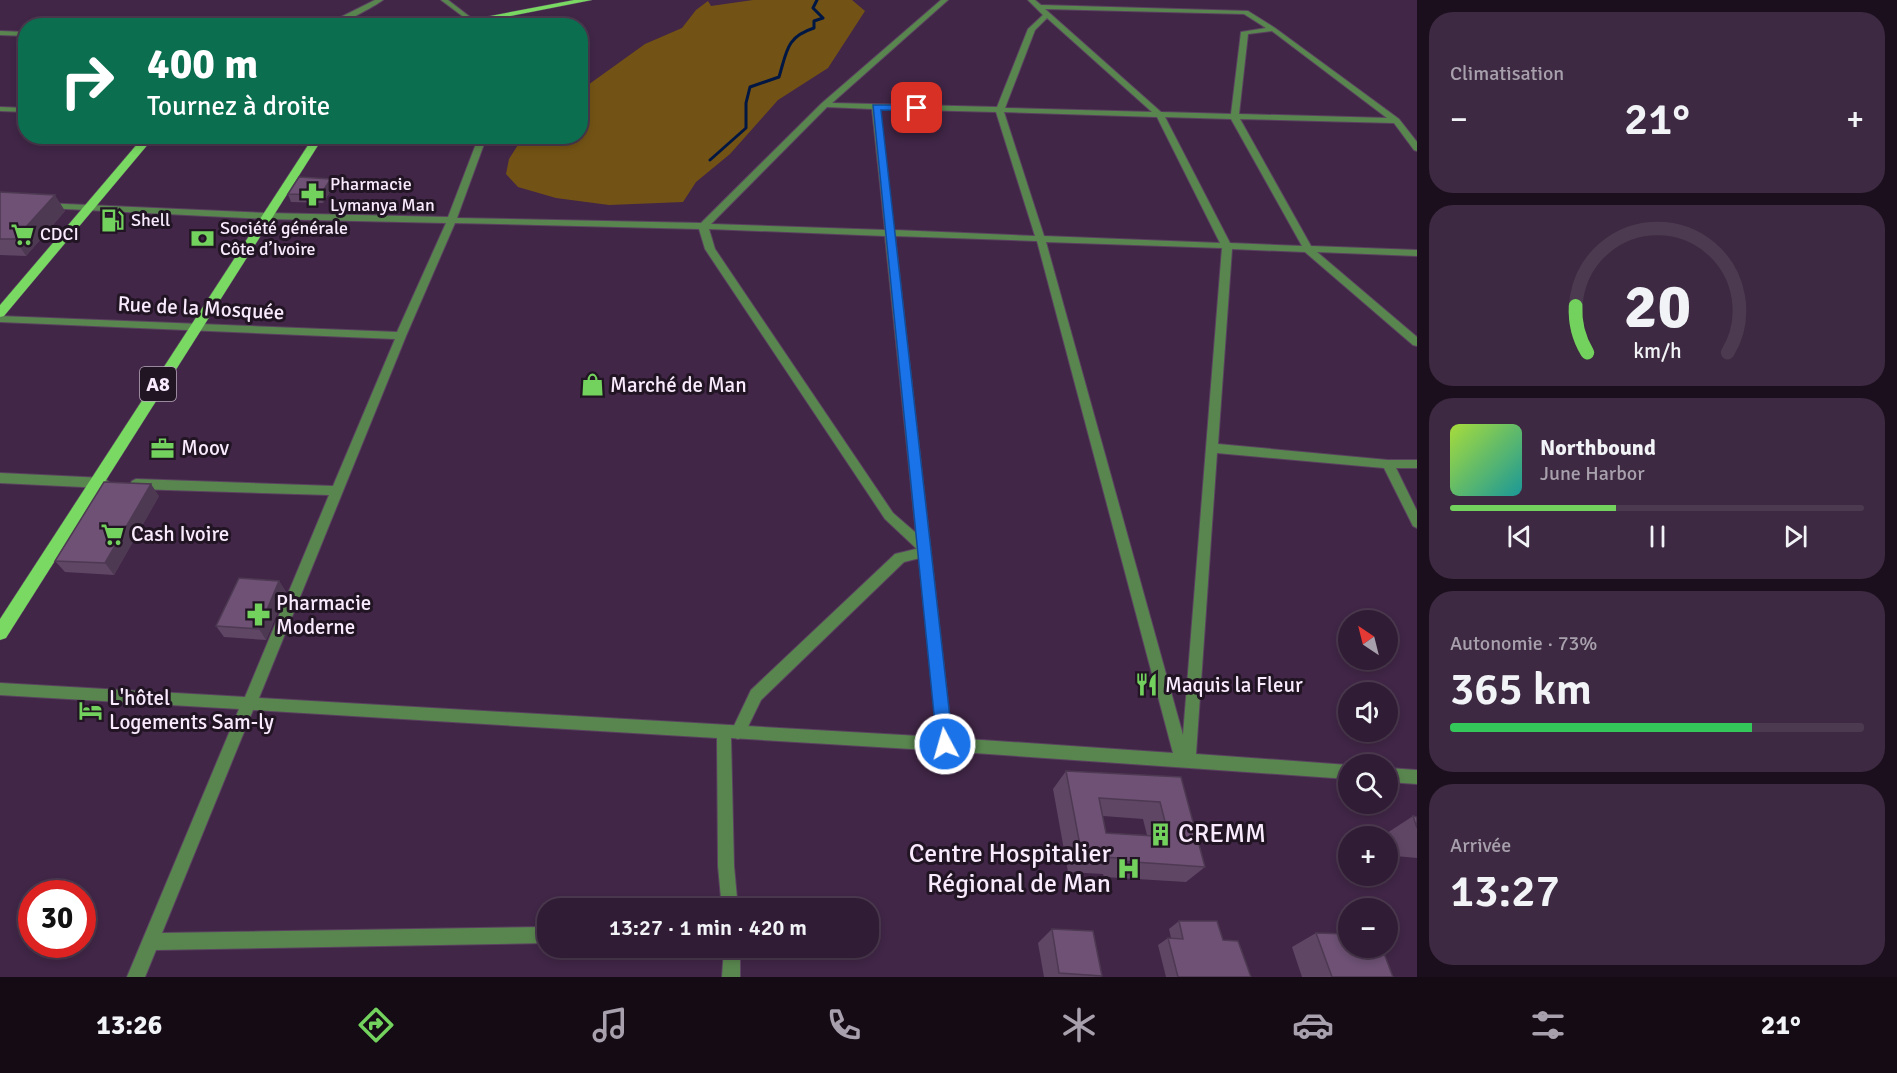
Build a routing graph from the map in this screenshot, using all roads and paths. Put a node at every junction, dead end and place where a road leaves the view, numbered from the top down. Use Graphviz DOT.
graph roads {
  1 [pos="380,0"];
  2 [pos="444,0"];
  3 [pos="588,0"];
  4 [pos="945,0"];
  5 [pos="1133,0"];
  6 [pos="1039,7"];
  7 [pos="1138,9"];
  8 [pos="343,18"];
  9 [pos="468,18"];
  10 [pos="483,18"];
  11 [pos="1273,29"];
  12 [pos="0,33"];
  13 [pos="18,34"];
  14 [pos="825,105"];
  15 [pos="876,107"];
  16 [pos="0,110"];
  17 [pos="10,110"];
  18 [pos="18,110"];
  19 [pos="1000,111"];
  20 [pos="1161,116"];
  21 [pos="1234,118"];
  22 [pos="0,120"];
  23 [pos="1396,121"];
  24 [pos="143,144"];
  25 [pos="314,144"];
  26 [pos="480,144"];
  27 [pos="1417,148"];
  28 [pos="33,205"];
  29 [pos="89,208"];
  30 [pos="267,216"];
  31 [pos="451,222"];
  32 [pos="703,226"];
  33 [pos="890,233"];
  34 [pos="1041,240"];
  35 [pos="1227,247"];
  36 [pos="1308,249"];
  37 [pos="1417,253"];
  38 [pos="0,312"];
  39 [pos="0,319"];
  40 [pos="195,326"];
  41 [pos="400,336"];
  42 [pos="1417,343"];
  43 [pos="1211,448"];
  44 [pos="1388,464"];
  45 [pos="1417,464"];
  46 [pos="0,478"];
  47 [pos="95,483"];
  48 [pos="336,491"];
  49 [pos="1417,523"];
  50 [pos="924,550"];
  51 [pos="0,633"];
  52 [pos="0,689"];
  53 [pos="249,704"];
  54 [pos="731,732"];
  55 [pos="945,744"];
  56 [pos="1185,760"];
  57 [pos="1338,771"];
  58 [pos="1398,776"];
  59 [pos="1417,777"];
  60 [pos="729,898"];
  61 [pos="537,936"];
  62 [pos="150,942"];
  63 [pos="732,958"];
  64 [pos="136,977"];
  65 [pos="731,977"];
  1 -- 8 [label="street"];
  2 -- 9 [label="street"];
  3 -- 10 [label="main road"];
  4 -- 14 [label="street"];
  5 -- 7 [label="street"];
  6 -- 7 [label="street"];
  6 -- 19 [label="street"];
  6 -- 20 [label="street"];
  7 -- 11 [label="street"];
  11 -- 21 [label="street"];
  11 -- 23 [label="street"];
  12 -- 13 [label="street"];
  14 -- 15 [label="street"];
  14 -- 32 [label="street"];
  15 -- 19 [label="street"];
  15 -- 33 [label="street"];
  16 -- 17 [label="street"];
  17 -- 18 [label="street"];
  17 -- 22 [label="street"];
  19 -- 20 [label="street"];
  19 -- 34 [label="street"];
  20 -- 21 [label="street"];
  20 -- 35 [label="street"];
  21 -- 23 [label="street"];
  21 -- 36 [label="street"];
  23 -- 27 [label="street"];
  24 -- 29 [label="main road"];
  25 -- 30 [label="main road, A8"];
  26 -- 31 [label="street"];
  28 -- 29 [label="street"];
  29 -- 30 [label="street"];
  29 -- 38 [label="main road"];
  30 -- 31 [label="street"];
  30 -- 40 [label="main road, A8"];
  31 -- 32 [label="street"];
  31 -- 41 [label="street"];
  32 -- 33 [label="street"];
  32 -- 50 [label="street"];
  33 -- 34 [label="street"];
  33 -- 50 [label="street"];
  34 -- 35 [label="street"];
  34 -- 56 [label="street"];
  35 -- 36 [label="street"];
  35 -- 43 [label="street"];
  36 -- 37 [label="street"];
  36 -- 42 [label="street"];
  39 -- 40 [label="street, Rue de la Mosquée"];
  40 -- 41 [label="street, Rue de la Mosquée"];
  40 -- 47 [label="main road, A8"];
  41 -- 48 [label="street"];
  43 -- 44 [label="street"];
  43 -- 56 [label="street"];
  44 -- 45 [label="street"];
  44 -- 49 [label="street"];
  46 -- 47 [label="street"];
  47 -- 48 [label="street"];
  47 -- 51 [label="main road, A8"];
  48 -- 53 [label="street"];
  50 -- 54 [label="street"];
  50 -- 55 [label="street"];
  52 -- 53 [label="street"];
  53 -- 54 [label="street"];
  53 -- 62 [label="street"];
  54 -- 55 [label="street"];
  54 -- 60 [label="street"];
  55 -- 56 [label="street"];
  56 -- 57 [label="street"];
  58 -- 59 [label="street"];
  61 -- 62 [label="street"];
  62 -- 64 [label="street"];
  63 -- 65 [label="street"];
}
